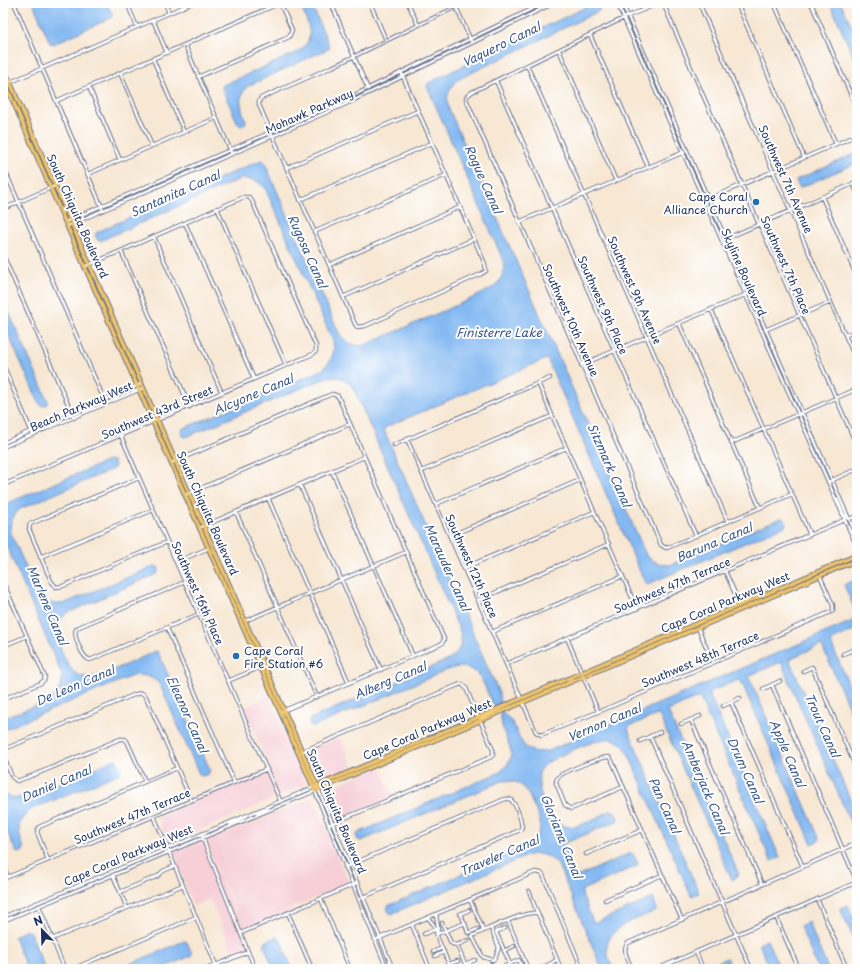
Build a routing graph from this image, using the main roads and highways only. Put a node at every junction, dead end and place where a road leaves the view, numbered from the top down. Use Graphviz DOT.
graph roads {
  1 [pos="3,66"];
  2 [pos="3,78"];
  3 [pos="8,84"];
  4 [pos="140,387"];
  5 [pos="173,462"];
  6 [pos="857,555"];
  7 [pos="857,560"];
  8 [pos="728,610"];
  9 [pos="243,621"];
  10 [pos="693,625"];
  11 [pos="698,628"];
  12 [pos="666,642"];
  13 [pos="263,666"];
  14 [pos="583,675"];
  15 [pos="479,719"];
  16 [pos="448,730"];
  17 [pos="422,746"];
  18 [pos="392,754"];
  19 [pos="365,770"];
  20 [pos="316,788"];
  1 -- 3 [label="main road, South Chiquita Boulevard"];
  2 -- 3 [label="main road, South Chiquita Boulevard"];
  3 -- 4 [label="main road, South Chiquita Boulevard"];
  3 -- 4 [label="main road, South Chiquita Boulevard"];
  4 -- 5 [label="main road, South Chiquita Boulevard"];
  5 -- 9 [label="main road, South Chiquita Boulevard"];
  5 -- 9 [label="main road, South Chiquita Boulevard"];
  6 -- 8 [label="main road, Cape Coral Parkway West"];
  7 -- 11 [label="main road, Cape Coral Parkway West"];
  8 -- 10 [label="main road, Cape Coral Parkway West"];
  8 -- 11 [label="main road"];
  9 -- 13 [label="main road, South Chiquita Boulevard"];
  10 -- 12 [label="main road"];
  10 -- 14 [label="main road, Cape Coral Parkway West"];
  11 -- 12 [label="main road, Cape Coral Parkway West"];
  12 -- 14 [label="main road, Cape Coral Parkway West"];
  13 -- 20 [label="main road, South Chiquita Boulevard"];
  13 -- 20 [label="main road, South Chiquita Boulevard"];
  14 -- 15 [label="main road, Cape Coral Parkway West"];
  15 -- 16 [label="main road, Cape Coral Parkway West"];
  15 -- 17 [label="main road, Cape Coral Parkway West"];
  16 -- 17 [label="main road"];
  16 -- 18 [label="main road, Cape Coral Parkway West"];
  17 -- 19 [label="main road, Cape Coral Parkway West"];
  18 -- 19 [label="main road"];
  18 -- 20 [label="main road, Cape Coral Parkway West"];
  19 -- 20 [label="main road, Cape Coral Parkway West"];
}
